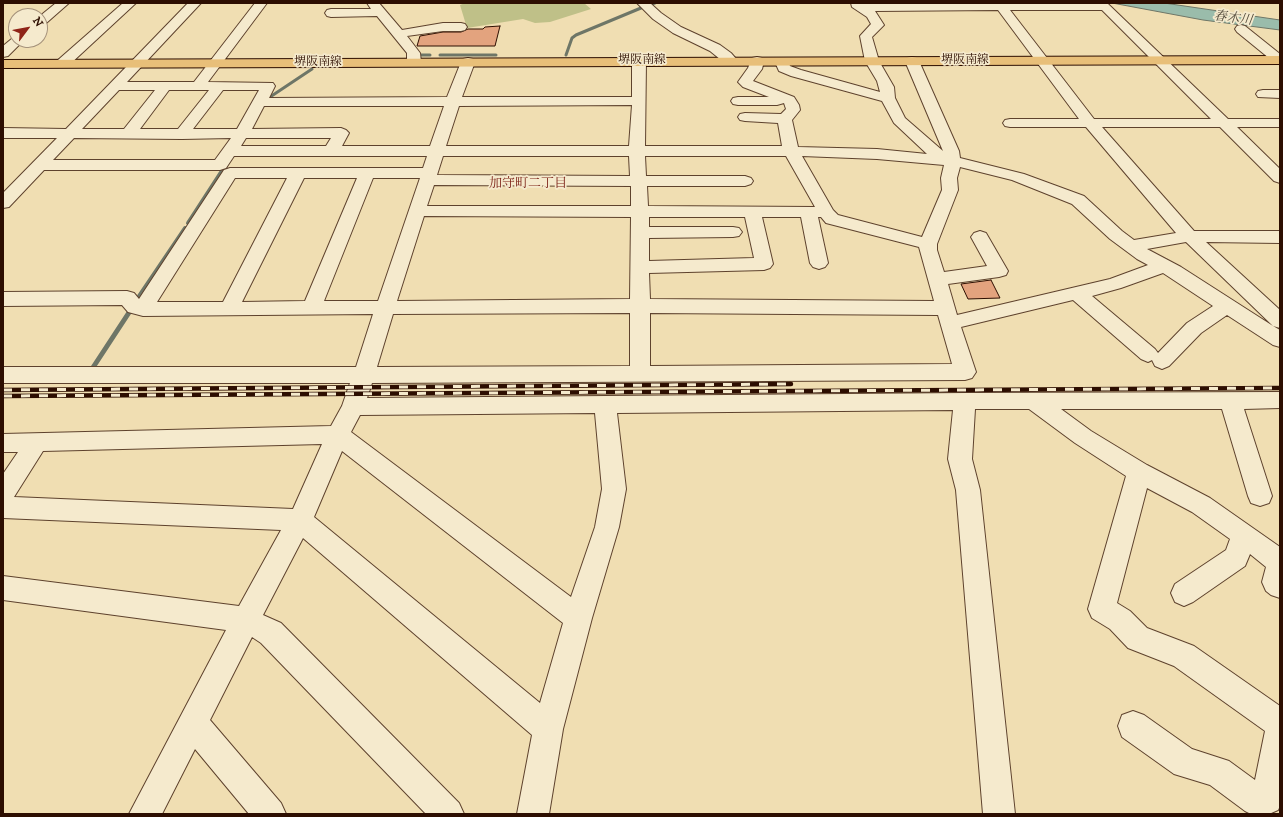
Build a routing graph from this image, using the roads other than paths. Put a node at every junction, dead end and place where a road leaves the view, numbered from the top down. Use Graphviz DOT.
graph roads {
  1 [pos="63,3"];
  2 [pos="130,3"];
  3 [pos="195,3"];
  4 [pos="261,3"];
  5 [pos="662,5"];
  6 [pos="858,5"];
  7 [pos="646,6"];
  8 [pos="377,8"];
  9 [pos="1001,9"];
  10 [pos="336,14"];
  11 [pos="48,15"];
  12 [pos="956,16"];
  13 [pos="461,27"];
  14 [pos="1241,29"];
  15 [pos="400,34"];
  16 [pos="1041,60"];
  17 [pos="1159,60"];
  18 [pos="1280,60"];
  19 [pos="731,61"];
  20 [pos="756,61"];
  21 [pos="872,61"];
  22 [pos="912,61"];
  23 [pos="414,62"];
  24 [pos="468,62"];
  25 [pos="639,62"];
  26 [pos="782,62"];
  27 [pos="63,63"];
  28 [pos="137,63"];
  29 [pos="217,63"];
  30 [pos="3,64"];
  31 [pos="166,85"];
  32 [pos="115,86"];
  33 [pos="198,86"];
  34 [pos="219,86"];
  35 [pos="1263,94"];
  36 [pos="1280,94"];
  37 [pos="888,98"];
  38 [pos="789,100"];
  39 [pos="453,101"];
  40 [pos="639,101"];
  41 [pos="738,101"];
  42 [pos="259,102"];
  43 [pos="751,118"];
  44 [pos="785,119"];
  45 [pos="1010,123"];
  46 [pos="1090,123"];
  47 [pos="1224,123"];
  48 [pos="1277,127"];
  49 [pos="70,133"];
  50 [pos="129,133"];
  51 [pos="4,134"];
  52 [pos="182,134"];
  53 [pos="242,134"];
  54 [pos="332,150"];
  55 [pos="437,150"];
  56 [pos="637,150"];
  57 [pos="791,150"];
  58 [pos="230,151"];
  59 [pos="950,161"];
  60 [pos="39,165"];
  61 [pos="298,173"];
  62 [pos="367,173"];
  63 [pos="428,177"];
  64 [pos="1280,178"];
  65 [pos="638,180"];
  66 [pos="745,181"];
  67 [pos="3,203"];
  68 [pos="417,211"];
  69 [pos="640,211"];
  70 [pos="752,212"];
  71 [pos="808,212"];
  72 [pos="826,212"];
  73 [pos="733,232"];
  74 [pos="640,233"];
  75 [pos="1190,236"];
  76 [pos="980,237"];
  77 [pos="1280,237"];
  78 [pos="928,244"];
  79 [pos="1132,246"];
  80 [pos="819,263"];
  81 [pos="1164,266"];
  82 [pos="640,267"];
  83 [pos="937,279"];
  84 [pos="1076,293"];
  85 [pos="3,299"];
  86 [pos="640,306"];
  87 [pos="1227,306"];
  88 [pos="312,307"];
  89 [pos="385,308"];
  90 [pos="143,309"];
  91 [pos="229,309"];
  92 [pos="948,316"];
  93 [pos="1280,321"];
  94 [pos="1280,340"];
  95 [pos="640,373"];
  96 [pos="3,375"];
  97 [pos="364,375"];
  98 [pos="1230,400"];
  99 [pos="1280,400"];
  100 [pos="965,401"];
  101 [pos="1034,401"];
  102 [pos="605,405"];
  103 [pos="353,407"];
  104 [pos="338,435"];
  105 [pos="37,442"];
  106 [pos="3,443"];
  107 [pos="1139,472"];
  108 [pos="3,494"];
  109 [pos="1260,496"];
  110 [pos="3,507"];
  111 [pos="300,520"];
  112 [pos="1244,535"];
  113 [pos="1280,586"];
  114 [pos="3,588"];
  115 [pos="1184,593"];
  116 [pos="578,618"];
  117 [pos="246,620"];
  118 [pos="193,724"];
  119 [pos="1280,724"];
  120 [pos="1133,726"];
  121 [pos="548,728"];
  122 [pos="1280,732"];
  123 [pos="145,814"];
  124 [pos="270,814"];
  125 [pos="448,814"];
  126 [pos="533,814"];
  127 [pos="999,814"];
  1 -- 11 [label="street"];
  2 -- 27 [label="street"];
  3 -- 28 [label="street"];
  4 -- 29 [label="street"];
  5 -- 7 [label="street"];
  6 -- 9 [label="street"];
  6 -- 21 [label="street"];
  7 -- 19 [label="street"];
  8 -- 10 [label="street"];
  8 -- 15 [label="street"];
  9 -- 12 [label="street"];
  9 -- 16 [label="street"];
  9 -- 17 [label="street"];
  13 -- 15 [label="street"];
  14 -- 18 [label="street"];
  15 -- 23 [label="street"];
  16 -- 17 [label="main road, 堺阪南線"];
  16 -- 22 [label="main road, 堺阪南線"];
  16 -- 46 [label="street"];
  17 -- 18 [label="main road, 堺阪南線"];
  17 -- 47 [label="street"];
  19 -- 20 [label="main road, 堺阪南線"];
  19 -- 25 [label="main road, 堺阪南線"];
  20 -- 26 [label="main road, 堺阪南線"];
  20 -- 38 [label="street"];
  21 -- 22 [label="main road, 堺阪南線"];
  21 -- 26 [label="main road, 堺阪南線"];
  21 -- 37 [label="street"];
  22 -- 59 [label="street"];
  23 -- 24 [label="main road, 堺阪南線"];
  23 -- 29 [label="main road, 堺阪南線"];
  24 -- 25 [label="main road, 堺阪南線"];
  24 -- 39 [label="street"];
  25 -- 40 [label="street"];
  26 -- 37 [label="street"];
  27 -- 28 [label="main road, 堺阪南線"];
  27 -- 30 [label="main road, 堺阪南線"];
  28 -- 29 [label="main road, 堺阪南線"];
  28 -- 32 [label="street"];
  29 -- 33 [label="street"];
  31 -- 32 [label="street"];
  31 -- 33 [label="street"];
  31 -- 50 [label="street"];
  32 -- 49 [label="street"];
  33 -- 34 [label="street"];
  34 -- 42 [label="street"];
  34 -- 52 [label="street"];
  35 -- 36 [label="street"];
  37 -- 59 [label="street"];
  38 -- 41 [label="street"];
  38 -- 44 [label="street"];
  39 -- 40 [label="street"];
  39 -- 42 [label="street"];
  39 -- 55 [label="street"];
  40 -- 56 [label="street"];
  42 -- 53 [label="street"];
  43 -- 44 [label="street"];
  44 -- 57 [label="street"];
  45 -- 46 [label="street"];
  46 -- 47 [label="street"];
  46 -- 75 [label="street"];
  47 -- 48 [label="street"];
  47 -- 64 [label="street"];
  49 -- 50 [label="street"];
  49 -- 51 [label="street"];
  49 -- 60 [label="street"];
  50 -- 52 [label="street"];
  52 -- 53 [label="street"];
  53 -- 54 [label="street"];
  53 -- 58 [label="street"];
  54 -- 55 [label="street"];
  54 -- 58 [label="street"];
  55 -- 56 [label="street"];
  55 -- 63 [label="street"];
  56 -- 57 [label="street"];
  56 -- 65 [label="street"];
  57 -- 59 [label="street"];
  57 -- 72 [label="street"];
  58 -- 60 [label="street"];
  59 -- 78 [label="street"];
  59 -- 79 [label="street"];
  60 -- 67 [label="street"];
  61 -- 62 [label="street"];
  61 -- 90 [label="street"];
  61 -- 91 [label="street"];
  62 -- 63 [label="street"];
  62 -- 88 [label="street"];
  63 -- 65 [label="street"];
  63 -- 68 [label="street"];
  65 -- 66 [label="street"];
  65 -- 69 [label="street"];
  68 -- 69 [label="street"];
  68 -- 89 [label="street"];
  69 -- 70 [label="street"];
  69 -- 74 [label="street"];
  70 -- 71 [label="street"];
  70 -- 82 [label="street"];
  71 -- 72 [label="street"];
  71 -- 80 [label="street"];
  72 -- 78 [label="street"];
  73 -- 74 [label="street"];
  74 -- 82 [label="street"];
  75 -- 77 [label="street"];
  75 -- 79 [label="street"];
  75 -- 93 [label="street"];
  76 -- 83 [label="street"];
  78 -- 83 [label="street"];
  79 -- 81 [label="street"];
  81 -- 84 [label="street"];
  81 -- 87 [label="street"];
  82 -- 86 [label="street"];
  83 -- 92 [label="street"];
  84 -- 87 [label="street"];
  84 -- 92 [label="street"];
  85 -- 90 [label="street"];
  86 -- 89 [label="street"];
  86 -- 92 [label="street"];
  86 -- 95 [label="street"];
  87 -- 94 [label="street"];
  88 -- 89 [label="street"];
  88 -- 91 [label="street"];
  89 -- 97 [label="street"];
  90 -- 91 [label="street"];
  92 -- 95 [label="street"];
  95 -- 97 [label="street"];
  96 -- 97 [label="street"];
  97 -- 103 [label="street"];
  98 -- 99 [label="street"];
  98 -- 101 [label="street"];
  98 -- 109 [label="street"];
  100 -- 101 [label="street"];
  100 -- 102 [label="street"];
  100 -- 127 [label="street"];
  101 -- 107 [label="street"];
  102 -- 103 [label="street"];
  102 -- 116 [label="street"];
  103 -- 104 [label="street"];
  104 -- 105 [label="street"];
  104 -- 111 [label="street"];
  104 -- 116 [label="street"];
  105 -- 106 [label="street"];
  105 -- 108 [label="street"];
  107 -- 112 [label="street"];
  107 -- 119 [label="street"];
  110 -- 111 [label="street"];
  111 -- 117 [label="street"];
  111 -- 121 [label="street"];
  112 -- 113 [label="street"];
  112 -- 115 [label="street"];
  114 -- 117 [label="street"];
  116 -- 121 [label="street"];
  117 -- 118 [label="street"];
  117 -- 125 [label="street"];
  118 -- 123 [label="street"];
  118 -- 124 [label="street"];
  120 -- 122 [label="street"];
  121 -- 126 [label="street"];
}
